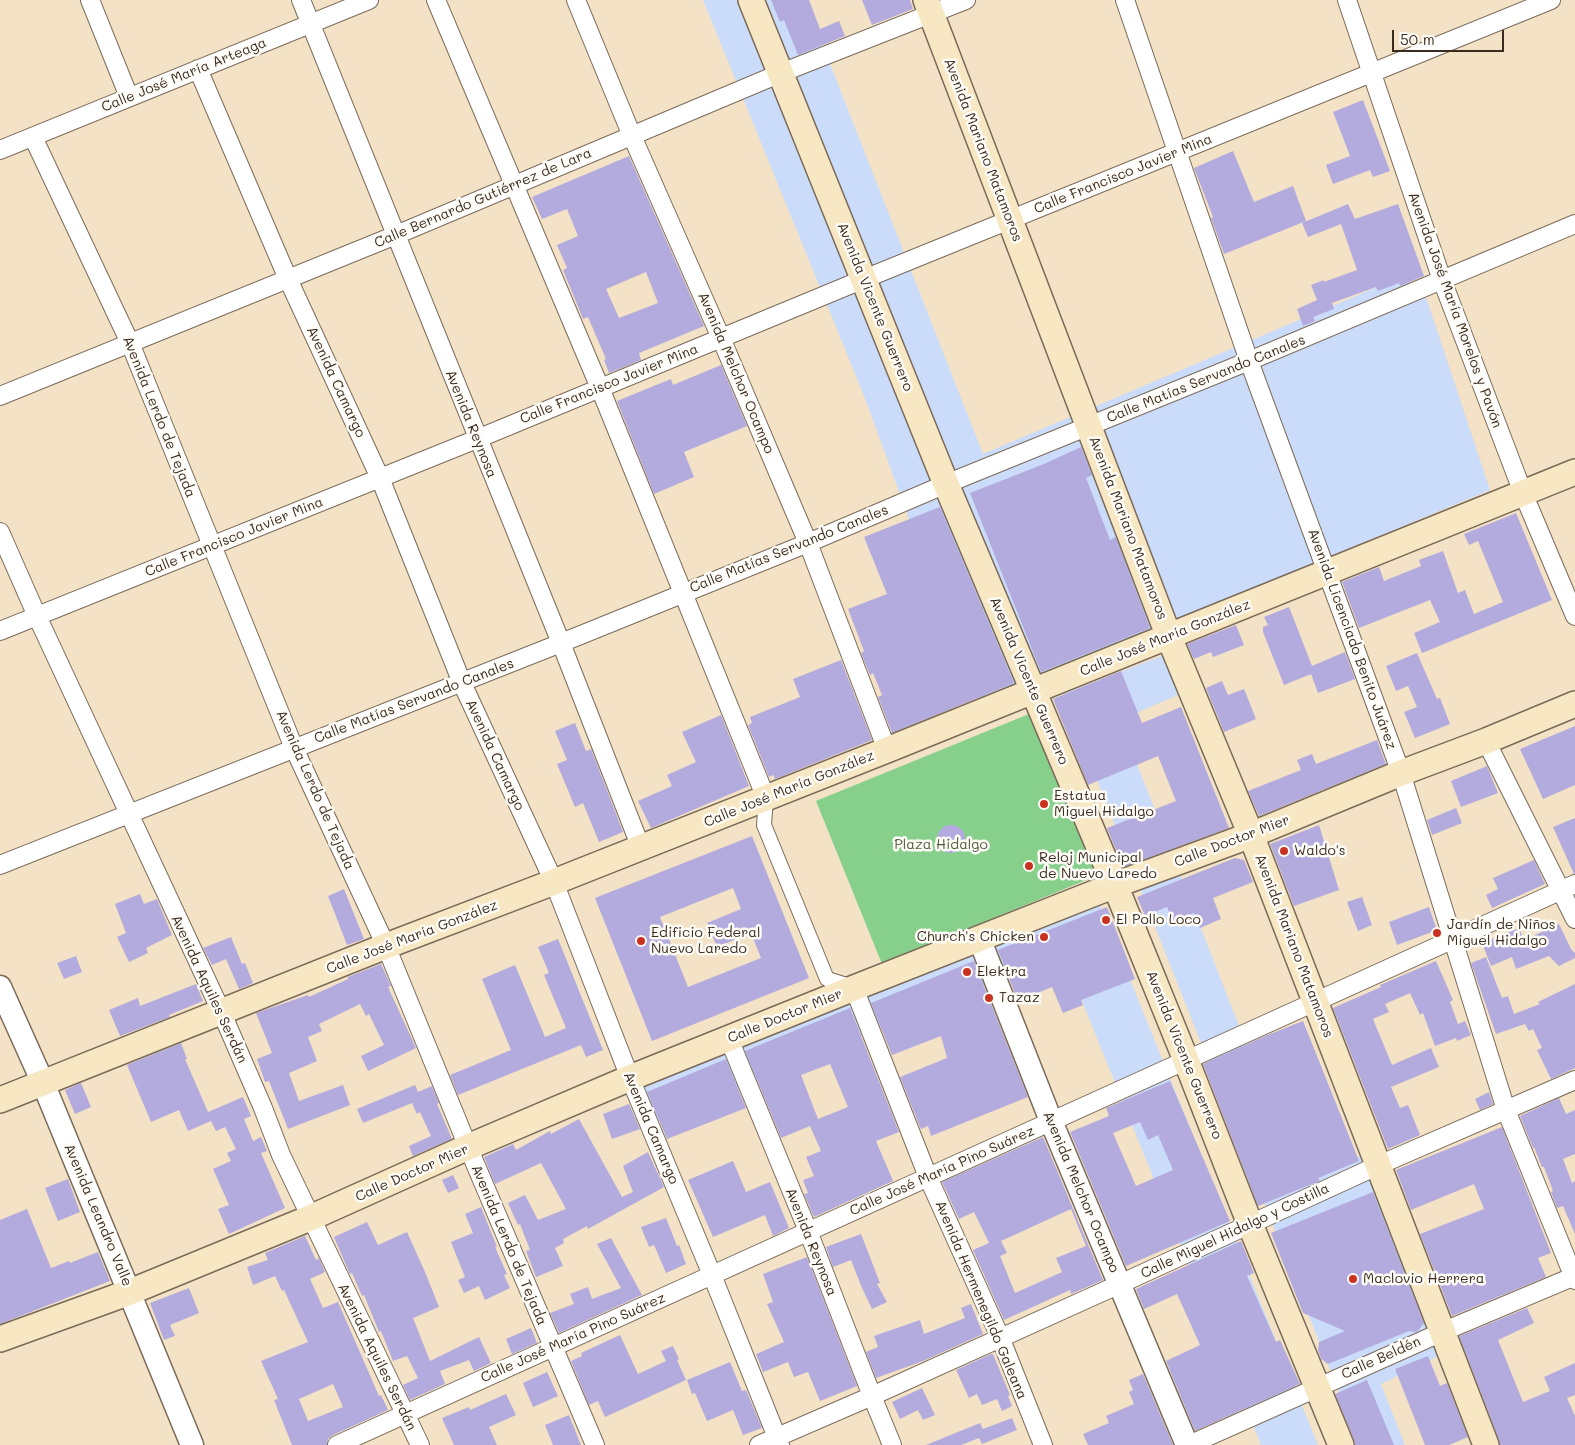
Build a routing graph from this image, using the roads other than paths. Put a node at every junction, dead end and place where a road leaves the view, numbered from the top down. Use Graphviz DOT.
graph roads {
  1 [pos="90,0"];
  2 [pos="301,0"];
  3 [pos="369,0"];
  4 [pos="436,0"];
  5 [pos="576,0"];
  6 [pos="751,0"];
  7 [pos="966,0"];
  8 [pos="1125,0"];
  9 [pos="1347,0"];
  10 [pos="1551,0"];
  11 [pos="929,7"];
  12 [pos="310,23"];
  13 [pos="198,69"];
  14 [pos="1372,72"];
  15 [pos="781,73"];
  16 [pos="129,97"];
  17 [pos="34,136"];
  18 [pos="632,136"];
  19 [pos="0,150"];
  20 [pos="1178,152"];
  21 [pos="516,186"];
  22 [pos="1009,220"];
  23 [pos="1575,224"];
  24 [pos="396,235"];
  25 [pos="288,279"];
  26 [pos="864,279"];
  27 [pos="1442,280"];
  28 [pos="721,338"];
  29 [pos="130,343"];
  30 [pos="1249,362"];
  31 [pos="600,388"];
  32 [pos="0,396"];
  33 [pos="1089,426"];
  34 [pos="477,439"];
  35 [pos="1575,472"];
  36 [pos="380,478"];
  37 [pos="946,484"];
  38 [pos="1523,493"];
  39 [pos="0,532"];
  40 [pos="808,543"];
  41 [pos="212,546"];
  42 [pos="1328,572"];
  43 [pos="683,593"];
  44 [pos="37,616"];
  45 [pos="1575,616"];
  46 [pos="0,631"];
  47 [pos="1169,637"];
  48 [pos="561,643"];
  49 [pos="462,683"];
  50 [pos="1033,692"];
  51 [pos="1575,704"];
  52 [pos="1486,741"];
  53 [pos="294,748"];
  54 [pos="887,750"];
  55 [pos="1401,773"];
  56 [pos="766,798"];
  57 [pos="128,813"];
  58 [pos="1251,835"];
  59 [pos="641,848"];
  60 [pos="0,865"];
  61 [pos="554,882"];
  62 [pos="1115,886"];
  63 [pos="1568,887"];
  64 [pos="1575,919"];
  65 [pos="978,938"];
  66 [pos="1452,939"];
  67 [pos="386,946"];
  68 [pos="0,987"];
  69 [pos="854,988"];
  70 [pos="1316,1001"];
  71 [pos="221,1012"];
  72 [pos="729,1039"];
  73 [pos="1186,1060"];
  74 [pos="630,1078"];
  75 [pos="1575,1080"];
  76 [pos="43,1083"];
  77 [pos="0,1100"];
  78 [pos="1506,1110"];
  79 [pos="1051,1121"];
  80 [pos="468,1147"];
  81 [pos="1379,1164"];
  82 [pos="928,1177"];
  83 [pos="310,1218"];
  84 [pos="1250,1224"];
  85 [pos="808,1231"];
  86 [pos="712,1275"];
  87 [pos="1575,1277"];
  88 [pos="1120,1284"];
  89 [pos="130,1292"];
  90 [pos="1442,1332"];
  91 [pos="1000,1337"];
  92 [pos="0,1339"];
  93 [pos="553,1347"];
  94 [pos="1318,1386"];
  95 [pos="872,1396"];
  96 [pos="405,1414"];
  97 [pos="778,1441"];
  98 [pos="192,1445"];
  99 [pos="337,1445"];
  100 [pos="420,1445"];
  101 [pos="595,1445"];
  102 [pos="759,1445"];
  103 [pos="892,1445"];
  104 [pos="1043,1445"];
  105 [pos="1188,1445"];
  106 [pos="1341,1445"];
  107 [pos="1486,1445"];
  1 -- 16 [label="street"];
  2 -- 12 [label="street, Avenida Reynosa"];
  3 -- 12 [label="street, Calle José María Arteaga"];
  4 -- 21 [label="street"];
  5 -- 18 [label="street, Avenida Melchor Ocampo"];
  6 -- 15 [label="main road, Avenida Vicente Guerrero"];
  7 -- 11 [label="street, Calle Bernardo Gutiérrez de Lara"];
  8 -- 20 [label="street, Avenida Licenciado Benito Juárez"];
  9 -- 14 [label="street, Avenida José María Morelos y Pavón"];
  10 -- 14 [label="street, Calle Francisco Javier Mina"];
  11 -- 15 [label="street, Calle Bernardo Gutiérrez de Lara"];
  11 -- 22 [label="main road, Avenida Mariano Matamoros"];
  12 -- 13 [label="street, Calle José María Arteaga"];
  12 -- 24 [label="street, Avenida Reynosa"];
  13 -- 16 [label="street, Calle José María Arteaga"];
  13 -- 25 [label="street, Avenida Camargo"];
  14 -- 20 [label="street, Calle Francisco Javier Mina"];
  14 -- 27 [label="street, Avenida José María Morelos y Pavón"];
  15 -- 18 [label="street, Calle Bernardo Gutiérrez de Lara"];
  15 -- 26 [label="main road, Avenida Vicente Guerrero"];
  16 -- 17 [label="street, Calle José María Arteaga"];
  17 -- 19 [label="street, Calle José María Arteaga"];
  17 -- 29 [label="street, Avenida Lerdo de Tejada"];
  18 -- 21 [label="street, Calle Bernardo Gutiérrez de Lara"];
  18 -- 28 [label="street, Avenida Melchor Ocampo"];
  20 -- 22 [label="street, Calle Francisco Javier Mina"];
  20 -- 30 [label="street, Avenida Licenciado Benito Juárez"];
  21 -- 24 [label="street, Calle Bernardo Gutiérrez de Lara"];
  21 -- 31 [label="street"];
  22 -- 26 [label="street, Calle Francisco Javier Mina"];
  22 -- 33 [label="main road, Avenida Mariano Matamoros"];
  23 -- 27 [label="street, Calle Matías Servando Canales"];
  24 -- 25 [label="street, Calle Bernardo Gutiérrez de Lara"];
  24 -- 34 [label="street, Avenida Reynosa"];
  25 -- 29 [label="street, Calle Bernardo Gutiérrez de Lara"];
  25 -- 36 [label="street, Avenida Camargo"];
  26 -- 28 [label="street, Calle Francisco Javier Mina"];
  26 -- 37 [label="main road, Avenida Vicente Guerrero"];
  27 -- 30 [label="street, Calle Matías Servando Canales"];
  27 -- 38 [label="street, Avenida José María Morelos y Pavón"];
  28 -- 31 [label="street, Calle Francisco Javier Mina"];
  28 -- 40 [label="street, Avenida Melchor Ocampo"];
  29 -- 32 [label="street, Calle Bernardo Gutiérrez de Lara"];
  29 -- 41 [label="street, Avenida Lerdo de Tejada"];
  30 -- 33 [label="street, Calle Matías Servando Canales"];
  30 -- 42 [label="street, Avenida Licenciado Benito Juárez"];
  31 -- 34 [label="street, Calle Francisco Javier Mina"];
  31 -- 43 [label="street"];
  33 -- 37 [label="street, Calle Matías Servando Canales"];
  33 -- 47 [label="main road, Avenida Mariano Matamoros"];
  34 -- 36 [label="street, Calle Francisco Javier Mina"];
  34 -- 48 [label="street, Avenida Reynosa"];
  35 -- 38 [label="main road, Calle José María González"];
  36 -- 41 [label="street, Calle Francisco Javier Mina"];
  36 -- 49 [label="street, Avenida Camargo"];
  37 -- 40 [label="street, Calle Matías Servando Canales"];
  37 -- 50 [label="main road, Avenida Vicente Guerrero"];
  38 -- 42 [label="main road, Calle José María González"];
  38 -- 45 [label="street, Avenida José María Morelos y Pavón"];
  39 -- 44 [label="street, Avenida Aquiles Serdán"];
  40 -- 43 [label="street, Calle Matías Servando Canales"];
  40 -- 54 [label="street, Avenida Melchor Ocampo"];
  41 -- 44 [label="street, Calle Francisco Javier Mina"];
  41 -- 53 [label="street, Avenida Lerdo de Tejada"];
  42 -- 47 [label="main road, Calle José María González"];
  42 -- 55 [label="street, Avenida Licenciado Benito Juárez"];
  43 -- 48 [label="street, Calle Matías Servando Canales"];
  43 -- 56 [label="street"];
  44 -- 46 [label="street, Calle Francisco Javier Mina"];
  44 -- 57 [label="street, Avenida Aquiles Serdán"];
  47 -- 50 [label="main road, Calle José María González"];
  47 -- 58 [label="main road, Avenida Mariano Matamoros"];
  48 -- 49 [label="street, Calle Matías Servando Canales"];
  48 -- 59 [label="street, Avenida Reynosa"];
  49 -- 53 [label="street, Calle Matías Servando Canales"];
  49 -- 61 [label="street, Avenida Camargo"];
  50 -- 54 [label="main road, Calle José María González"];
  50 -- 62 [label="main road, Avenida Vicente Guerrero"];
  51 -- 52 [label="main road, Calle Doctor Mier"];
  52 -- 55 [label="main road, Calle Doctor Mier"];
  52 -- 63 [label="street"];
  53 -- 57 [label="street, Calle Matías Servando Canales"];
  53 -- 67 [label="street, Avenida Lerdo de Tejada"];
  54 -- 56 [label="main road, Calle José María González"];
  55 -- 58 [label="main road, Calle Doctor Mier"];
  55 -- 66 [label="street, Avenida Licenciado Benito Juárez"];
  56 -- 59 [label="main road, Calle José María González"];
  56 -- 69 [label="street"];
  57 -- 60 [label="street, Calle Matías Servando Canales"];
  57 -- 71 [label="street, Avenida Aquiles Serdán"];
  58 -- 62 [label="main road, Calle Doctor Mier"];
  58 -- 70 [label="main road, Avenida Mariano Matamoros"];
  59 -- 61 [label="main road, Calle José María González"];
  61 -- 67 [label="main road, Calle José María González"];
  61 -- 74 [label="street, Avenida Camargo"];
  62 -- 65 [label="main road, Calle Doctor Mier"];
  62 -- 73 [label="main road, Avenida Vicente Guerrero"];
  63 -- 64 [label="street"];
  63 -- 66 [label="street, Calle José María Pino Suárez"];
  65 -- 69 [label="main road, Calle Doctor Mier"];
  65 -- 79 [label="street, Avenida Melchor Ocampo"];
  66 -- 70 [label="street, Calle José María Pino Suárez"];
  66 -- 78 [label="street, Avenida Licenciado Benito Juárez"];
  67 -- 71 [label="main road, Calle José María González"];
  67 -- 80 [label="street, Avenida Lerdo de Tejada"];
  68 -- 76 [label="street, Avenida Leandro Valle"];
  69 -- 72 [label="main road, Calle Doctor Mier"];
  69 -- 82 [label="street, Avenida Hermenegildo Galeana"];
  70 -- 73 [label="street, Calle José María Pino Suárez"];
  70 -- 81 [label="main road, Avenida Mariano Matamoros"];
  71 -- 76 [label="main road, Calle José María González"];
  71 -- 83 [label="street, Avenida Aquiles Serdán"];
  72 -- 74 [label="main road, Calle Doctor Mier"];
  72 -- 85 [label="street, Avenida Reynosa"];
  73 -- 79 [label="street, Calle José María Pino Suárez"];
  73 -- 84 [label="main road, Avenida Vicente Guerrero"];
  74 -- 80 [label="main road, Calle Doctor Mier"];
  74 -- 86 [label="street, Avenida Camargo"];
  75 -- 78 [label="street, Calle Miguel Hidalgo y Costilla"];
  76 -- 77 [label="main road, Calle José María González"];
  76 -- 89 [label="street, Avenida Leandro Valle"];
  78 -- 81 [label="street, Calle Miguel Hidalgo y Costilla"];
  78 -- 87 [label="street, Avenida Licenciado Benito Juárez"];
  79 -- 82 [label="street, Calle José María Pino Suárez"];
  79 -- 88 [label="street, Avenida Melchor Ocampo"];
  80 -- 83 [label="main road, Calle Doctor Mier"];
  80 -- 93 [label="street, Avenida Lerdo de Tejada"];
  81 -- 84 [label="street, Calle Miguel Hidalgo y Costilla"];
  81 -- 90 [label="main road, Avenida Mariano Matamoros"];
  82 -- 85 [label="street, Calle José María Pino Suárez"];
  82 -- 91 [label="street, Avenida Hermenegildo Galeana"];
  83 -- 89 [label="main road, Calle Doctor Mier"];
  83 -- 96 [label="street, Avenida Aquiles Serdán"];
  84 -- 88 [label="street, Calle Miguel Hidalgo y Costilla"];
  84 -- 94 [label="main road, Avenida Vicente Guerrero"];
  85 -- 86 [label="street, Calle José María Pino Suárez"];
  85 -- 95 [label="street, Avenida Reynosa"];
  86 -- 93 [label="street, Calle José María Pino Suárez"];
  86 -- 97 [label="street, Avenida Camargo"];
  87 -- 90 [label="street, Calle Beldén"];
  88 -- 91 [label="street, Calle Miguel Hidalgo y Costilla"];
  88 -- 105 [label="street, Avenida Melchor Ocampo"];
  89 -- 92 [label="main road, Calle Doctor Mier"];
  89 -- 98 [label="street, Avenida Leandro Valle"];
  90 -- 94 [label="street, Calle Beldén"];
  90 -- 107 [label="main road, Avenida Mariano Matamoros"];
  91 -- 95 [label="street, Calle Miguel Hidalgo y Costilla"];
  91 -- 104 [label="street, Avenida Hermenegildo Galeana"];
  93 -- 96 [label="street, Calle José María Pino Suárez"];
  93 -- 101 [label="street, Avenida Lerdo de Tejada"];
  94 -- 105 [label="street, Calle Beldén"];
  94 -- 106 [label="main road, Avenida Vicente Guerrero"];
  95 -- 97 [label="street, Calle Miguel Hidalgo y Costilla"];
  95 -- 103 [label="street, Avenida Reynosa"];
  96 -- 99 [label="street, Calle José María Pino Suárez"];
  96 -- 100 [label="street, Avenida Aquiles Serdán"];
  97 -- 102 [label="street, Calle Miguel Hidalgo y Costilla"];
}
